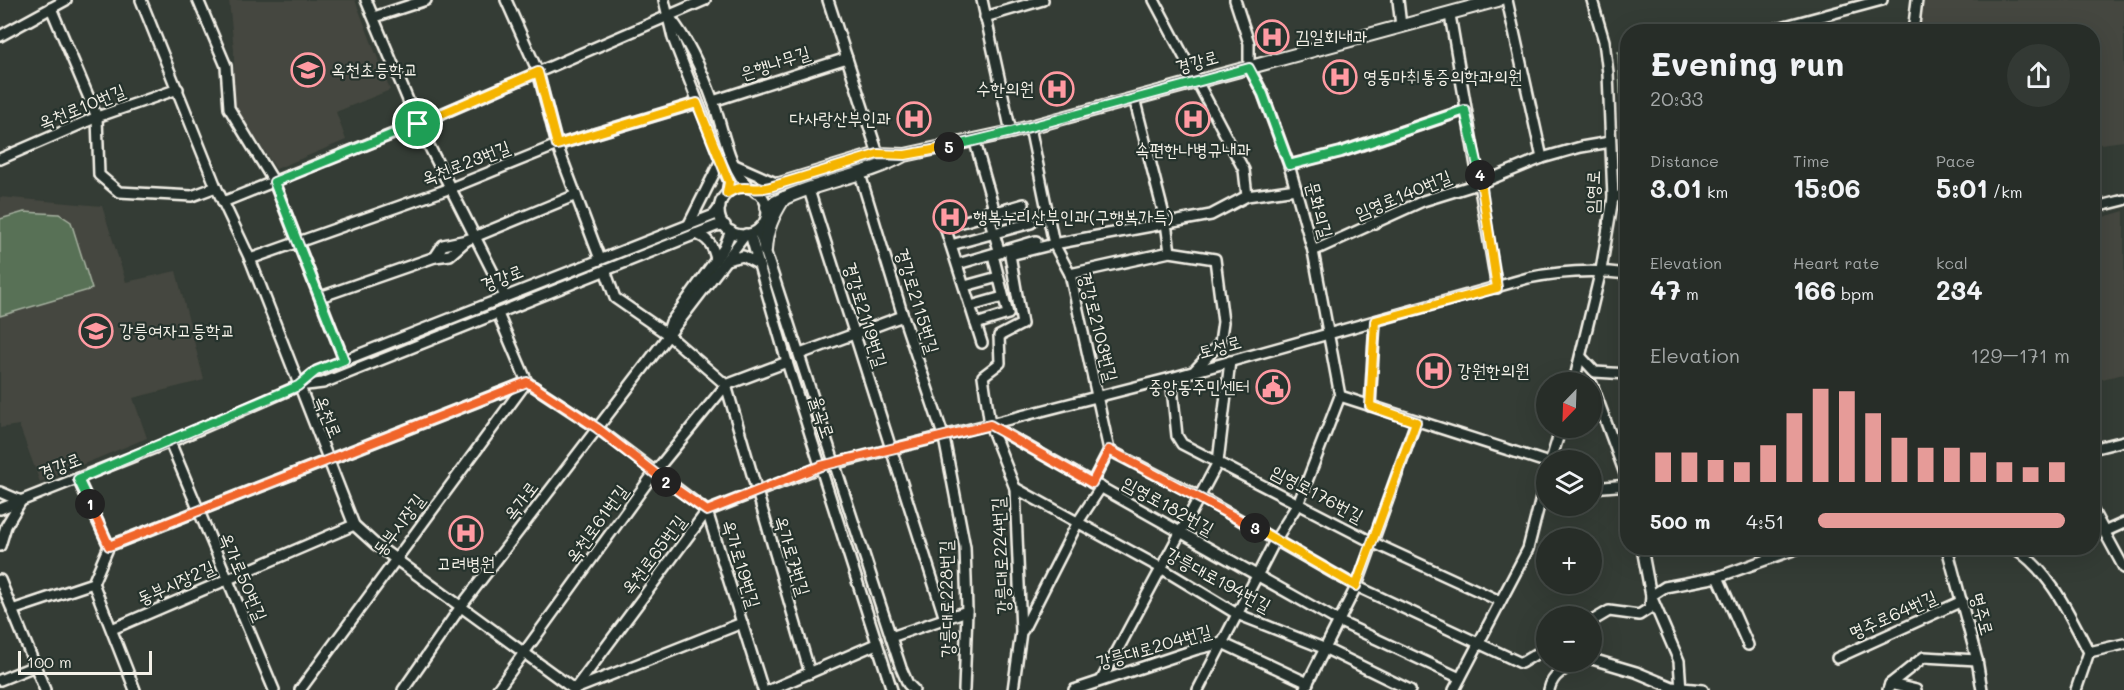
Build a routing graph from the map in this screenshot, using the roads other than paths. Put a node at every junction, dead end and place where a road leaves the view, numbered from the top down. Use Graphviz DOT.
graph roads {
  1 [pos="66,0"];
  2 [pos="141,0"];
  3 [pos="198,0"];
  4 [pos="366,0"];
  5 [pos="426,0"];
  6 [pos="506,0"];
  7 [pos="664,0"];
  8 [pos="705,0"];
  9 [pos="828,0"];
  10 [pos="982,0"];
  11 [pos="1043,0"];
  12 [pos="1154,0"];
  13 [pos="1235,0"];
  14 [pos="1398,0"];
  15 [pos="1498,0"];
  16 [pos="1507,0"];
  17 [pos="1592,0"];
  18 [pos="1882,0"];
  19 [pos="1917,0"];
  20 [pos="51,8"];
  21 [pos="1456,9"];
  22 [pos="668,16"];
  23 [pos="374,17"];
  24 [pos="985,17"];
  25 [pos="1794,24"];
  26 [pos="1914,24"];
  27 [pos="1401,26"];
  28 [pos="0,36"];
  29 [pos="847,58"];
  30 [pos="1249,68"];
  31 [pos="538,72"];
  32 [pos="1197,81"];
  33 [pos="178,89"];
  34 [pos="1134,98"];
  35 [pos="713,101"];
  36 [pos="697,103"];
  37 [pos="1465,110"];
  38 [pos="97,117"];
  39 [pos="418,124"];
  40 [pos="1030,127"];
  41 [pos="1011,132"];
  42 [pos="975,142"];
  43 [pos="1610,142"];
  44 [pos="557,145"];
  45 [pos="878,154"];
  46 [pos="905,155"];
  47 [pos="1542,158"];
  48 [pos="0,159"];
  49 [pos="720,162"];
  50 [pos="735,165"];
  51 [pos="1289,165"];
  52 [pos="861,174"];
  53 [pos="274,182"];
  54 [pos="1481,183"];
  55 [pos="781,184"];
  56 [pos="216,187"];
  57 [pos="451,188"];
  58 [pos="753,189"];
  59 [pos="1296,189"];
  60 [pos="809,190"];
  61 [pos="727,193"];
  62 [pos="576,195"];
  63 [pos="1247,196"];
  64 [pos="1620,196"];
  65 [pos="784,198"];
  66 [pos="1613,198"];
  67 [pos="2124,200"];
  68 [pos="223,202"];
  69 [pos="1024,204"];
  70 [pos="2100,206"];
  71 [pos="720,207"];
  72 [pos="767,207"];
  73 [pos="988,215"];
  74 [pos="1031,223"];
  75 [pos="1166,223"];
  76 [pos="689,224"];
  77 [pos="728,228"];
  78 [pos="760,228"];
  79 [pos="995,232"];
  80 [pos="695,234"];
  81 [pos="748,234"];
  82 [pos="471,238"];
  83 [pos="1036,241"];
  84 [pos="299,242"];
  85 [pos="1054,244"];
  86 [pos="951,245"];
  87 [pos="765,250"];
  88 [pos="1313,251"];
  89 [pos="1000,252"];
  90 [pos="1170,252"];
  91 [pos="250,259"];
  92 [pos="600,259"];
  93 [pos="721,259"];
  94 [pos="758,264"];
  95 [pos="958,264"];
  96 [pos="605,270"];
  97 [pos="1601,270"];
  98 [pos="1620,273"];
  99 [pos="1070,274"];
  100 [pos="998,277"];
  101 [pos="965,286"];
  102 [pos="1497,288"];
  103 [pos="504,296"];
  104 [pos="320,297"];
  105 [pos="1003,297"];
  106 [pos="971,306"];
  107 [pos="498,314"];
  108 [pos="903,316"];
  109 [pos="1375,321"];
  110 [pos="976,324"];
  111 [pos="853,333"];
  112 [pos="1330,333"];
  113 [pos="667,334"];
  114 [pos="982,343"];
  115 [pos="800,354"];
  116 [pos="1582,358"];
  117 [pos="344,360"];
  118 [pos="787,362"];
  119 [pos="1230,362"];
  120 [pos="1195,370"];
  121 [pos="1577,372"];
  122 [pos="1587,372"];
  123 [pos="1620,374"];
  124 [pos="1171,378"];
  125 [pos="527,382"];
  126 [pos="726,385"];
  127 [pos="298,386"];
  128 [pos="1097,396"];
  129 [pos="1340,396"];
  130 [pos="1370,406"];
  131 [pos="1602,413"];
  132 [pos="1416,422"];
  133 [pos="990,425"];
  134 [pos="597,428"];
  135 [pos="944,438"];
  136 [pos="2124,441"];
  137 [pos="170,442"];
  138 [pos="2100,447"];
  139 [pos="890,450"];
  140 [pos="1109,450"];
  141 [pos="1536,459"];
  142 [pos="328,460"];
  143 [pos="1620,461"];
  144 [pos="1218,462"];
  145 [pos="835,463"];
  146 [pos="821,466"];
  147 [pos="654,473"];
  148 [pos="78,479"];
  149 [pos="1620,484"];
  150 [pos="1096,485"];
  151 [pos="1602,487"];
  152 [pos="1015,488"];
  153 [pos="0,492"];
  154 [pos="756,494"];
  155 [pos="1200,497"];
  156 [pos="21,501"];
  157 [pos="1299,502"];
  158 [pos="0,508"];
  159 [pos="197,510"];
  160 [pos="707,511"];
  161 [pos="1536,515"];
  162 [pos="1078,522"];
  163 [pos="2124,523"];
  164 [pos="2100,524"];
  165 [pos="354,525"];
  166 [pos="1180,532"];
  167 [pos="2104,532"];
  168 [pos="1276,539"];
  169 [pos="1374,543"];
  170 [pos="0,546"];
  171 [pos="109,546"];
  172 [pos="1643,555"];
  173 [pos="1779,555"];
  174 [pos="1949,555"];
  175 [pos="2025,555"];
  176 [pos="395,558"];
  177 [pos="1161,568"];
  178 [pos="2124,568"];
  179 [pos="1260,575"];
  180 [pos="1718,577"];
  181 [pos="225,579"];
  182 [pos="0,580"];
  183 [pos="93,583"];
  184 [pos="1356,586"];
  185 [pos="1651,596"];
  186 [pos="1500,601"];
  187 [pos="1962,601"];
  188 [pos="462,605"];
  189 [pos="12,610"];
  190 [pos="967,611"];
  191 [pos="1238,614"];
  192 [pos="1602,615"];
  193 [pos="945,620"];
  194 [pos="1340,622"];
  195 [pos="742,623"];
  196 [pos="112,629"];
  197 [pos="1021,632"];
  198 [pos="891,637"];
  199 [pos="1222,643"];
  200 [pos="876,644"];
  201 [pos="1478,644"];
  202 [pos="2124,644"];
  203 [pos="1748,645"];
  204 [pos="1326,649"];
  205 [pos="524,651"];
  206 [pos="2089,652"];
  207 [pos="1536,654"];
  208 [pos="1837,658"];
  209 [pos="1977,660"];
  210 [pos="1602,662"];
  211 [pos="35,666"];
  212 [pos="1560,672"];
  213 [pos="810,673"];
  214 [pos="1460,678"];
  215 [pos="1102,679"];
  216 [pos="0,680"];
  217 [pos="1306,686"];
  218 [pos="1889,687"];
  219 [pos="1681,689"];
  220 [pos="45,690"];
  221 [pos="135,690"];
  222 [pos="274,690"];
  223 [pos="300,690"];
  224 [pos="403,690"];
  225 [pos="496,690"];
  226 [pos="575,690"];
  227 [pos="763,690"];
  228 [pos="770,690"];
  229 [pos="892,690"];
  230 [pos="914,690"];
  231 [pos="964,690"];
  232 [pos="1013,690"];
  233 [pos="1074,690"];
  234 [pos="1198,690"];
  235 [pos="1410,690"];
  236 [pos="1454,690"];
  237 [pos="1548,690"];
  238 [pos="1703,690"];
  239 [pos="1916,690"];
  240 [pos="1982,690"];
  241 [pos="2076,690"];
  1 -- 20 [label="street"];
  2 -- 33 [label="street, 옥천로"];
  3 -- 53 [label="street"];
  4 -- 23 [label="street"];
  5 -- 23 [label="street"];
  6 -- 31 [label="street"];
  7 -- 22 [label="street"];
  8 -- 22 [label="street"];
  9 -- 29 [label="street"];
  10 -- 24 [label="street"];
  11 -- 24 [label="street"];
  12 -- 32 [label="street"];
  13 -- 30 [label="street"];
  14 -- 27 [label="street"];
  15 -- 21 [label="main road, 경강로"];
  16 -- 47 [label="street"];
  17 -- 43 [label="street, 임영로"];
  18 -- 25 [label="street"];
  19 -- 26 [label="street"];
  20 -- 28 [label="street"];
  20 -- 38 [label="street"];
  21 -- 27 [label="main road, 경강로"];
  21 -- 37 [label="street"];
  22 -- 31 [label="street"];
  22 -- 35 [label="street"];
  22 -- 36 [label="street"];
  23 -- 39 [label="street"];
  24 -- 41 [label="street"];
  27 -- 30 [label="main road, 경강로"];
  29 -- 35 [label="street, 은행나무길"];
  29 -- 45 [label="street"];
  30 -- 32 [label="main road, 경강로"];
  30 -- 51 [label="street, 문화의길"];
  31 -- 39 [label="street"];
  31 -- 44 [label="street"];
  32 -- 34 [label="main road, 경강로"];
  32 -- 63 [label="street"];
  33 -- 38 [label="street, 옥천로10번길"];
  33 -- 56 [label="street, 옥천로"];
  34 -- 40 [label="main road, 경강로"];
  34 -- 75 [label="street"];
  35 -- 50 [label="street"];
  36 -- 44 [label="street, 옥천로23번길"];
  36 -- 49 [label="street"];
  37 -- 51 [label="street"];
  37 -- 54 [label="street"];
  38 -- 48 [label="street, 옥천로10번길"];
  38 -- 56 [label="street"];
  39 -- 53 [label="street"];
  39 -- 57 [label="street"];
  40 -- 41 [label="main road, 경강로"];
  40 -- 85 [label="street, 경강로2103번길"];
  41 -- 42 [label="main road, 경강로"];
  42 -- 46 [label="main road, 경강로"];
  42 -- 73 [label="street"];
  43 -- 47 [label="street, 임영로140번길"];
  43 -- 66 [label="street, 임영로"];
  44 -- 57 [label="street, 옥천로23번길"];
  44 -- 62 [label="street"];
  45 -- 46 [label="main road, 경강로"];
  45 -- 55 [label="main road, 경강로"];
  46 -- 52 [label="main road, 경강로"];
  47 -- 54 [label="street, 임영로140번길"];
  49 -- 61 [label="street"];
  49 -- 76 [label="street"];
  50 -- 55 [label="street"];
  50 -- 58 [label="street"];
  51 -- 59 [label="street, 문화의길"];
  52 -- 60 [label="main road, 경강로"];
  52 -- 108 [label="street, 경강로2115번길"];
  53 -- 68 [label="street"];
  53 -- 84 [label="street"];
  54 -- 88 [label="street, 임영로140번길"];
  54 -- 102 [label="street"];
  55 -- 58 [label="main road, 경강로"];
  56 -- 68 [label="street, 옥천로"];
  57 -- 82 [label="street"];
  57 -- 84 [label="street, 옥천로23번길"];
  58 -- 61 [label="street"];
  58 -- 72 [label="street"];
  59 -- 63 [label="street"];
  59 -- 88 [label="street, 문화의길"];
  60 -- 65 [label="main road, 경강로"];
  60 -- 111 [label="street, 경강로2119번길"];
  61 -- 71 [label="street"];
  62 -- 82 [label="street"];
  62 -- 92 [label="street"];
  63 -- 75 [label="street"];
  64 -- 66 [label="street"];
  65 -- 72 [label="main road, 경강로"];
  65 -- 87 [label="main road"];
  66 -- 97 [label="street, 임영로"];
  67 -- 70 [label="street"];
  68 -- 91 [label="street, 옥천로"];
  69 -- 73 [label="street"];
  71 -- 76 [label="street, 경강로"];
  71 -- 77 [label="street"];
  72 -- 78 [label="street"];
  73 -- 79 [label="street"];
  73 -- 86 [label="street"];
  74 -- 79 [label="street"];
  75 -- 85 [label="street"];
  75 -- 90 [label="street"];
  76 -- 92 [label="street, 경강로"];
  77 -- 80 [label="street, 경강로"];
  77 -- 81 [label="street"];
  77 -- 93 [label="street, 옥가로"];
  78 -- 81 [label="street"];
  78 -- 87 [label="street"];
  79 -- 86 [label="street"];
  79 -- 89 [label="street"];
  80 -- 93 [label="street"];
  80 -- 96 [label="street, 경강로"];
  81 -- 93 [label="street, 옥가로"];
  81 -- 94 [label="street, 율곡로"];
  82 -- 103 [label="street"];
  82 -- 104 [label="street"];
  83 -- 89 [label="street"];
  84 -- 91 [label="street, 옥천로23번길"];
  84 -- 104 [label="street"];
  85 -- 99 [label="street, 경강로2103번길"];
  85 -- 133 [label="street, 강릉대로224번길"];
  86 -- 95 [label="street"];
  87 -- 115 [label="street"];
  88 -- 112 [label="street, 문화의길"];
  89 -- 95 [label="street"];
  89 -- 100 [label="street"];
  90 -- 99 [label="street"];
  90 -- 120 [label="street"];
  91 -- 127 [label="street, 옥천로"];
  92 -- 103 [label="street, 경강로"];
  93 -- 94 [label="street"];
  93 -- 113 [label="street, 옥가로"];
  94 -- 118 [label="street, 율곡로"];
  95 -- 101 [label="street"];
  96 -- 107 [label="street, 경강로"];
  96 -- 113 [label="street"];
  97 -- 98 [label="street, 토성로"];
  97 -- 102 [label="street, 토성로"];
  97 -- 116 [label="street, 임영로"];
  99 -- 128 [label="street, 경강로2103번길"];
  100 -- 101 [label="street"];
  100 -- 105 [label="street"];
  101 -- 106 [label="street"];
  102 -- 109 [label="street, 토성로"];
  103 -- 117 [label="street, 경강로"];
  104 -- 117 [label="street"];
  105 -- 106 [label="street"];
  105 -- 110 [label="street"];
  106 -- 110 [label="street"];
  107 -- 125 [label="street"];
  107 -- 127 [label="street, 경강로"];
  108 -- 111 [label="street"];
  108 -- 135 [label="street, 경강로2115번길"];
  109 -- 112 [label="street, 토성로"];
  109 -- 130 [label="street"];
  110 -- 114 [label="street"];
  111 -- 115 [label="street"];
  111 -- 139 [label="street, 경강로2119번길"];
  112 -- 119 [label="street, 토성로"];
  112 -- 129 [label="street, 문화의길"];
  113 -- 126 [label="street"];
  113 -- 134 [label="street, 옥가로"];
  115 -- 145 [label="street"];
  116 -- 121 [label="street, 임영로"];
  116 -- 122 [label="street"];
  116 -- 123 [label="street"];
  117 -- 127 [label="street, 경강로"];
  118 -- 126 [label="street"];
  118 -- 146 [label="street, 율곡로"];
  119 -- 120 [label="street, 토성로"];
  119 -- 144 [label="street"];
  120 -- 124 [label="street, 토성로"];
  124 -- 128 [label="street, 토성로"];
  124 -- 144 [label="street, 임영로176번길"];
  125 -- 134 [label="street, 옥가로19번길"];
  125 -- 142 [label="street"];
  125 -- 176 [label="street, 동부시장길"];
  126 -- 147 [label="street, 옥천로61번길"];
  126 -- 154 [label="street, 옥가로7번길"];
  127 -- 137 [label="street, 경강로"];
  127 -- 142 [label="street, 옥천로"];
  128 -- 133 [label="street, 토성로"];
  128 -- 140 [label="street, 경강로2103번길"];
  129 -- 130 [label="street"];
  129 -- 157 [label="street"];
  130 -- 132 [label="street"];
  131 -- 143 [label="street"];
  132 -- 141 [label="street"];
  132 -- 169 [label="street"];
  133 -- 135 [label="street, 토성로"];
  133 -- 150 [label="street, 임영로182번길"];
  133 -- 152 [label="street, 강릉대로224번길"];
  134 -- 147 [label="street, 옥가로19번길"];
  134 -- 188 [label="street, 옥가로"];
  135 -- 139 [label="street, 토성로"];
  135 -- 190 [label="street, 강릉대로228번길"];
  136 -- 138 [label="street"];
  137 -- 148 [label="street, 경강로"];
  137 -- 159 [label="street, 옥가로50번길"];
  139 -- 145 [label="street, 토성로"];
  139 -- 193 [label="street, 경강로2119번길"];
  140 -- 150 [label="street"];
  140 -- 155 [label="street"];
  142 -- 159 [label="street"];
  142 -- 165 [label="street, 옥천로"];
  144 -- 155 [label="street"];
  144 -- 157 [label="street, 임영로176번길"];
  145 -- 146 [label="street, 토성로"];
  145 -- 198 [label="street"];
  146 -- 154 [label="street, 옥천로65번길"];
  146 -- 200 [label="street, 율곡로"];
  147 -- 160 [label="street, 옥가로19번길"];
  147 -- 205 [label="street, 옥천로61번길"];
  148 -- 156 [label="street, 경강로"];
  148 -- 171 [label="street"];
  149 -- 151 [label="street"];
  150 -- 162 [label="street"];
  150 -- 166 [label="street, 임영로182번길"];
  152 -- 162 [label="street, 강릉대로194번길"];
  152 -- 197 [label="street, 강릉대로224번길"];
  153 -- 156 [label="street"];
  154 -- 160 [label="street, 옥천로65번길"];
  154 -- 213 [label="street, 옥가로7번길"];
  155 -- 166 [label="street"];
  155 -- 168 [label="street"];
  156 -- 158 [label="street, 경강로"];
  156 -- 170 [label="street"];
  157 -- 168 [label="street"];
  157 -- 169 [label="street, 임영로176번길"];
  159 -- 171 [label="street"];
  159 -- 181 [label="street, 옥가로50번길"];
  160 -- 195 [label="street, 옥가로19번길"];
  160 -- 226 [label="street, 옥천로65번길"];
  161 -- 186 [label="street"];
  162 -- 177 [label="street, 강릉대로194번길"];
  162 -- 197 [label="street"];
  163 -- 167 [label="street"];
  164 -- 167 [label="street"];
  165 -- 176 [label="street, 옥천로"];
  165 -- 181 [label="street, 동부시장2길"];
  166 -- 177 [label="street"];
  166 -- 179 [label="street, 임영로182번길"];
  167 -- 178 [label="street"];
  168 -- 179 [label="street"];
  168 -- 184 [label="street"];
  169 -- 184 [label="street"];
  169 -- 186 [label="street, 임영로176번길"];
  171 -- 183 [label="street"];
  172 -- 185 [label="street"];
  173 -- 180 [label="street"];
  174 -- 187 [label="street, 명주로"];
  175 -- 206 [label="street"];
  176 -- 188 [label="street, 옥천로"];
  176 -- 223 [label="street, 동부시장길"];
  177 -- 191 [label="street, 강릉대로194번길"];
  177 -- 215 [label="street"];
  179 -- 191 [label="street"];
  179 -- 194 [label="street, 임영로182번길"];
  180 -- 185 [label="street"];
  180 -- 203 [label="street"];
  181 -- 196 [label="street, 동부시장2길"];
  181 -- 222 [label="street, 옥가로50번길"];
  182 -- 189 [label="street"];
  183 -- 189 [label="street"];
  183 -- 196 [label="street"];
  184 -- 194 [label="street"];
  184 -- 201 [label="street"];
  185 -- 192 [label="street"];
  185 -- 219 [label="street"];
  186 -- 201 [label="street"];
  187 -- 208 [label="street, 명주로64번길"];
  187 -- 209 [label="street, 명주로"];
  188 -- 205 [label="street, 옥천로"];
  188 -- 224 [label="street, 옥가로"];
  189 -- 211 [label="street"];
  190 -- 193 [label="street"];
  190 -- 231 [label="street, 강릉대로228번길"];
  191 -- 199 [label="street"];
  191 -- 204 [label="street, 강릉대로194번길"];
  193 -- 198 [label="street"];
  194 -- 204 [label="street"];
  194 -- 214 [label="street, 임영로182번길"];
  195 -- 226 [label="street"];
  195 -- 227 [label="street, 옥가로19번길"];
  196 -- 221 [label="street"];
  197 -- 232 [label="street, 강릉대로224번길"];
  198 -- 230 [label="street"];
  199 -- 215 [label="street, 강릉대로204번길"];
  199 -- 217 [label="street, 강릉대로204번길"];
  199 -- 234 [label="street"];
  200 -- 213 [label="street"];
  200 -- 229 [label="street, 율곡로"];
  201 -- 207 [label="street"];
  201 -- 214 [label="street"];
  202 -- 206 [label="street"];
  204 -- 217 [label="street"];
  204 -- 235 [label="street, 강릉대로194번길"];
  205 -- 225 [label="street, 옥천로61번길"];
  205 -- 226 [label="street, 옥천로"];
  206 -- 241 [label="street"];
  209 -- 218 [label="street"];
  209 -- 240 [label="street, 명주로"];
  210 -- 219 [label="street"];
  211 -- 216 [label="street"];
  211 -- 220 [label="street"];
  212 -- 237 [label="street"];
  213 -- 228 [label="street"];
  214 -- 236 [label="street"];
  215 -- 233 [label="street, 강릉대로204번길"];
  218 -- 239 [label="street"];
  219 -- 238 [label="street"];
}
